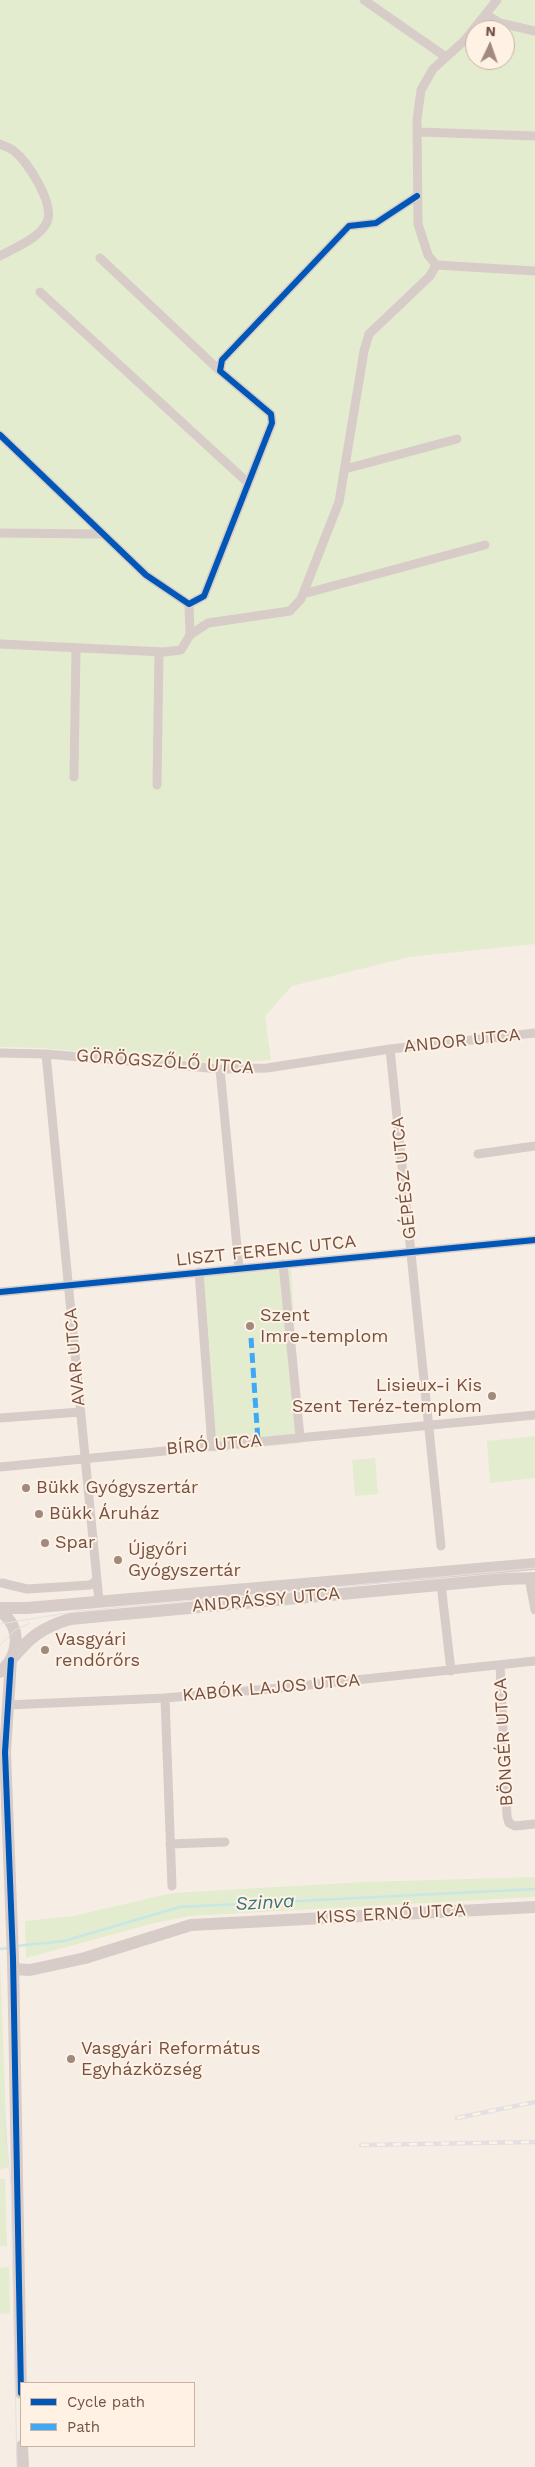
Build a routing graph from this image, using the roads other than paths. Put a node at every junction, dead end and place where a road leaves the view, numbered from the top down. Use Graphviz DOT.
graph roads {
  1 [pos="364,0"];
  2 [pos="497,0"];
  3 [pos="486,15"];
  4 [pos="535,31"];
  5 [pos="446,57"];
  6 [pos="419,132"];
  7 [pos="535,136"];
  8 [pos="0,144"];
  9 [pos="417,196"];
  10 [pos="0,256"];
  11 [pos="100,258"];
  12 [pos="436,264"];
  13 [pos="535,271"];
  14 [pos="40,292"];
  15 [pos="220,371"];
  16 [pos="0,435"];
  17 [pos="457,439"];
  18 [pos="345,469"];
  19 [pos="248,482"];
  20 [pos="0,533"];
  21 [pos="101,534"];
  22 [pos="484,545"];
  23 [pos="303,594"];
  24 [pos="189,604"];
  25 [pos="190,635"];
  26 [pos="0,644"];
  27 [pos="76,648"];
  28 [pos="159,652"];
  29 [pos="74,777"];
  30 [pos="157,785"];
  31 [pos="535,1033"];
  32 [pos="390,1049"];
  33 [pos="0,1053"];
  34 [pos="46,1054"];
  35 [pos="220,1069"];
  36 [pos="535,1146"];
  37 [pos="478,1154"];
  38 [pos="535,1240"];
  39 [pos="412,1252"];
  40 [pos="283,1264"];
  41 [pos="239,1268"];
  42 [pos="199,1272"];
  43 [pos="68,1285"];
  44 [pos="0,1292"];
  45 [pos="80,1412"];
  46 [pos="535,1415"];
  47 [pos="0,1418"];
  48 [pos="429,1425"];
  49 [pos="300,1437"];
  50 [pos="212,1446"];
  51 [pos="84,1458"];
  52 [pos="0,1467"];
  53 [pos="441,1546"];
  54 [pos="535,1564"];
  55 [pos="532,1578"];
  56 [pos="96,1580"];
  57 [pos="2,1583"];
  58 [pos="441,1584"];
  59 [pos="97,1599"];
  60 [pos="0,1610"];
  61 [pos="535,1610"];
  62 [pos="11,1660"];
  63 [pos="535,1661"];
  64 [pos="500,1665"];
  65 [pos="451,1671"];
  66 [pos="0,1672"];
  67 [pos="165,1698"];
  68 [pos="3,1703"];
  69 [pos="3,1752"];
  70 [pos="535,1824"];
  71 [pos="225,1842"];
  72 [pos="170,1844"];
  73 [pos="172,1886"];
  74 [pos="535,1907"];
  75 [pos="13,1969"];
  76 [pos="21,2382"];
  77 [pos="22,2447"];
  78 [pos="23,2467"];
  1 -- 5 [label="street"];
  2 -- 3 [label="street"];
  3 -- 4 [label="street"];
  3 -- 5 [label="street"];
  5 -- 6 [label="street"];
  6 -- 7 [label="street"];
  6 -- 9 [label="street"];
  8 -- 10 [label="street"];
  9 -- 12 [label="street"];
  9 -- 15 [label="street"];
  11 -- 15 [label="street"];
  12 -- 13 [label="street"];
  12 -- 18 [label="street"];
  14 -- 19 [label="street"];
  15 -- 19 [label="street"];
  16 -- 21 [label="street"];
  17 -- 18 [label="street"];
  18 -- 23 [label="street"];
  19 -- 24 [label="street"];
  20 -- 21 [label="street"];
  21 -- 24 [label="street"];
  22 -- 23 [label="street"];
  23 -- 25 [label="street"];
  24 -- 25 [label="street"];
  25 -- 28 [label="street"];
  26 -- 27 [label="street"];
  27 -- 28 [label="street"];
  27 -- 29 [label="street"];
  28 -- 30 [label="street"];
  31 -- 32 [label="street, ANDOR UTCA"];
  32 -- 35 [label="street, GÖRÖGSZŐLŐ UTCA"];
  32 -- 39 [label="street, GÉPÉSZ UTCA"];
  33 -- 34 [label="street, GÖRÖGSZŐLŐ UTCA"];
  34 -- 35 [label="street, GÖRÖGSZŐLŐ UTCA"];
  34 -- 43 [label="street, AVAR UTCA"];
  35 -- 41 [label="street"];
  36 -- 37 [label="street"];
  38 -- 39 [label="street, LISZT FERENC UTCA"];
  39 -- 40 [label="street, LISZT FERENC UTCA"];
  39 -- 48 [label="street, GÉPÉSZ UTCA"];
  40 -- 41 [label="street, LISZT FERENC UTCA"];
  40 -- 49 [label="street"];
  41 -- 42 [label="street, LISZT FERENC UTCA"];
  42 -- 43 [label="street, LISZT FERENC UTCA"];
  42 -- 50 [label="street"];
  43 -- 44 [label="street, LISZT FERENC UTCA"];
  43 -- 45 [label="street, AVAR UTCA"];
  45 -- 47 [label="street"];
  45 -- 51 [label="street, AVAR UTCA"];
  46 -- 48 [label="street, BÍRÓ UTCA"];
  48 -- 49 [label="street, BÍRÓ UTCA"];
  48 -- 53 [label="street, GÉPÉSZ UTCA"];
  49 -- 50 [label="street, BÍRÓ UTCA"];
  50 -- 51 [label="street, BÍRÓ UTCA"];
  51 -- 52 [label="street, BÍRÓ UTCA"];
  51 -- 56 [label="street, AVAR UTCA"];
  54 -- 59 [label="street, ANDRÁSSY UTCA"];
  55 -- 58 [label="street, ANDRÁSSY UTCA"];
  55 -- 61 [label="street"];
  56 -- 57 [label="street"];
  56 -- 59 [label="street, AVAR UTCA"];
  58 -- 62 [label="street, ANDRÁSSY UTCA"];
  58 -- 65 [label="street"];
  59 -- 60 [label="street, ANDRÁSSY UTCA"];
  60 -- 62 [label="street"];
  62 -- 66 [label="street, ANDRÁSSY UTCA"];
  62 -- 68 [label="street"];
  63 -- 64 [label="street, KABÓK LAJOS UTCA"];
  64 -- 65 [label="street, KABÓK LAJOS UTCA"];
  64 -- 70 [label="street, BÖNGÉR UTCA"];
  65 -- 67 [label="street, KABÓK LAJOS UTCA"];
  67 -- 68 [label="street, KABÓK LAJOS UTCA"];
  67 -- 72 [label="street"];
  68 -- 69 [label="street"];
  69 -- 75 [label="street"];
  71 -- 72 [label="street"];
  72 -- 73 [label="street"];
  74 -- 75 [label="street, KISS ERNŐ UTCA"];
  75 -- 76 [label="street"];
  77 -- 78 [label="street"];
}
